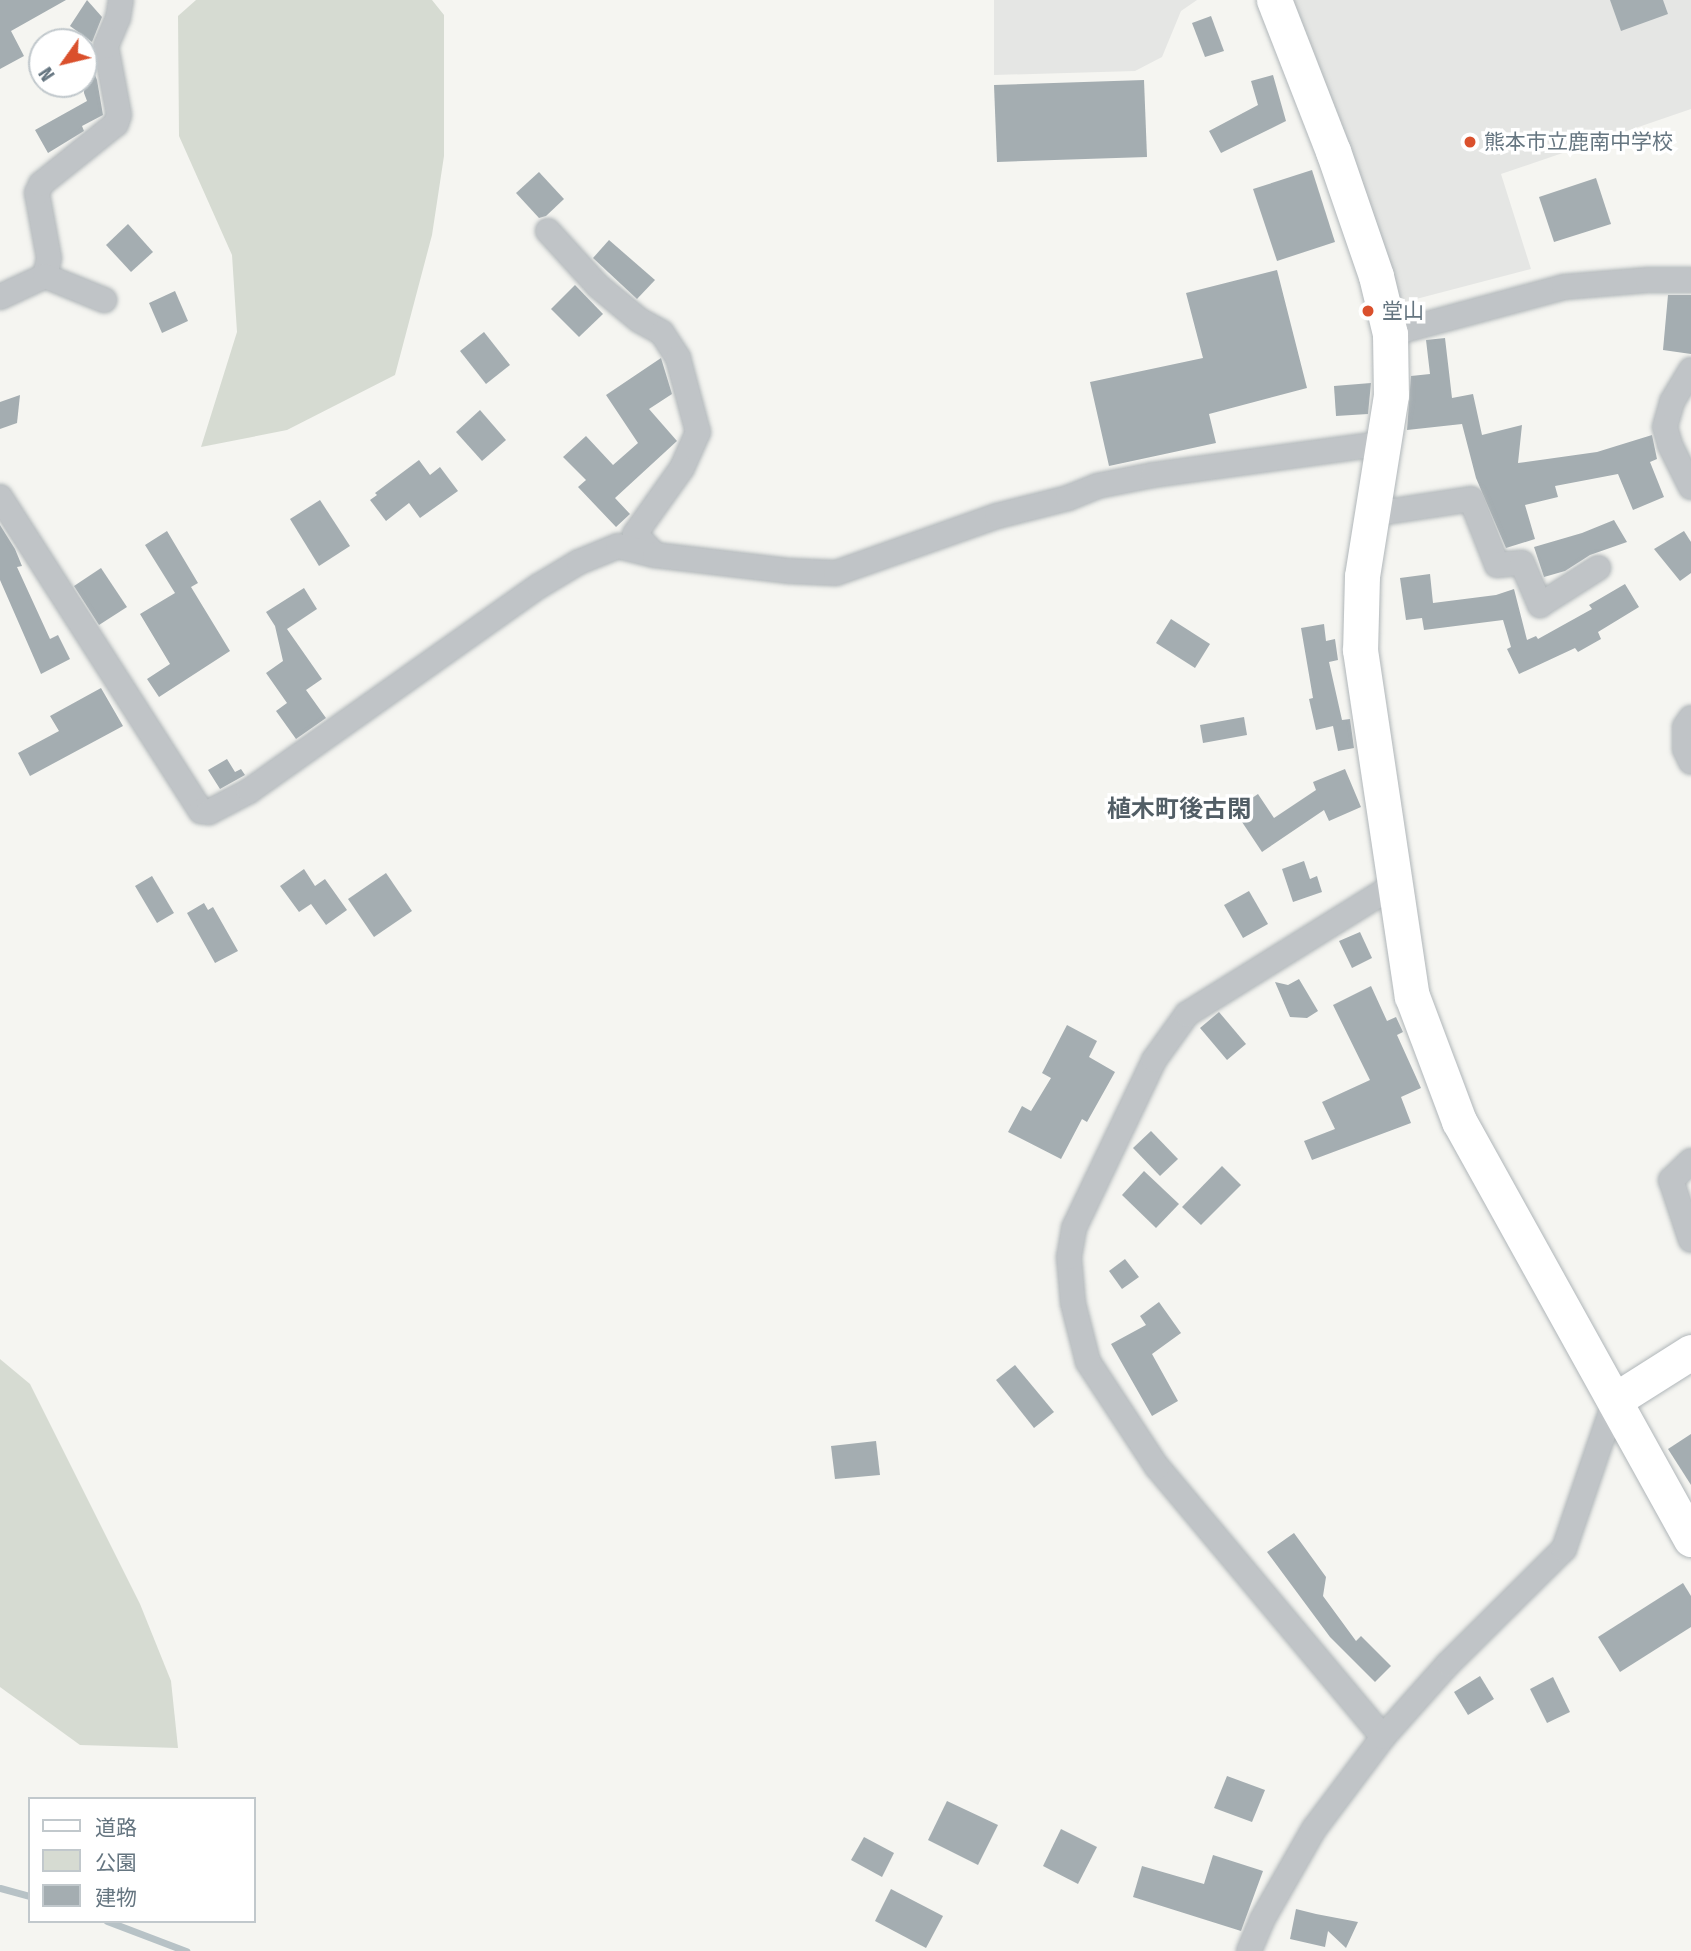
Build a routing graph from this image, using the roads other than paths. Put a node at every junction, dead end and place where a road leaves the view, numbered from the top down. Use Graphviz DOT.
graph roads {
  1 [pos="121,0"];
  2 [pos="1274,0"];
  3 [pos="548,231"];
  4 [pos="45,276"];
  5 [pos="1691,280"];
  6 [pos="0,297"];
  7 [pos="104,300"];
  8 [pos="1390,334"];
  9 [pos="1691,370"];
  10 [pos="1385,443"];
  11 [pos="1691,487"];
  12 [pos="0,497"];
  13 [pos="1373,514"];
  14 [pos="655,555"];
  15 [pos="1598,568"];
  16 [pos="1691,718"];
  17 [pos="1691,762"];
  18 [pos="1394,885"];
  19 [pos="1691,1161"];
  20 [pos="1691,1240"];
  21 [pos="1691,1352"];
  22 [pos="1615,1400"];
  23 [pos="1691,1539"];
  24 [pos="1384,1737"];
  25 [pos="1249,1951"];
  1 -- 4 [label="street"];
  2 -- 8 [label="street"];
  3 -- 14 [label="street"];
  4 -- 6 [label="street"];
  4 -- 7 [label="street"];
  5 -- 8 [label="street"];
  8 -- 10 [label="street"];
  9 -- 11 [label="street"];
  10 -- 13 [label="street"];
  10 -- 14 [label="street"];
  12 -- 14 [label="street"];
  13 -- 15 [label="street"];
  13 -- 18 [label="street"];
  16 -- 17 [label="street"];
  18 -- 22 [label="street"];
  18 -- 24 [label="street"];
  19 -- 20 [label="street"];
  21 -- 22 [label="street"];
  22 -- 23 [label="street"];
  22 -- 24 [label="street"];
  24 -- 25 [label="street"];
}
